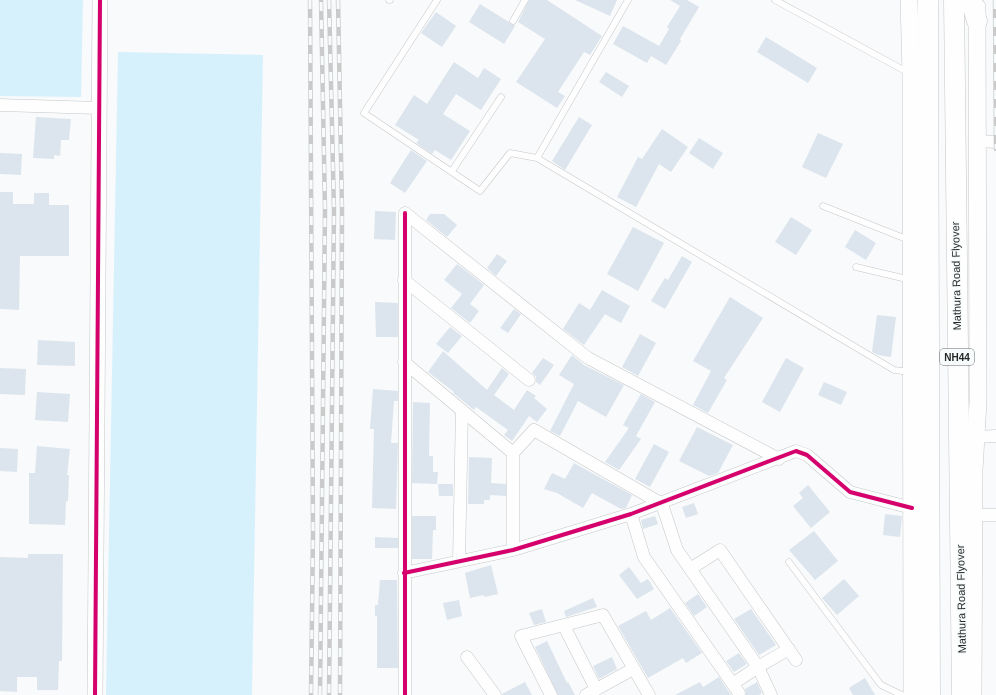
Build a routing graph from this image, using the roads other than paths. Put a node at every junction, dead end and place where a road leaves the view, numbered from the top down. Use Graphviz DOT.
graph roads {
  1 [pos="100,0"];
  2 [pos="437,0"];
  3 [pos="525,0"];
  4 [pos="628,0"];
  5 [pos="775,0"];
  6 [pos="909,0"];
  7 [pos="928,0"];
  8 [pos="971,0"];
  9 [pos="977,0"];
  10 [pos="954,9"];
  11 [pos="513,20"];
  12 [pos="977,21"];
  13 [pos="911,74"];
  14 [pos="501,97"];
  15 [pos="0,105"];
  16 [pos="99,108"];
  17 [pos="978,141"];
  18 [pos="996,142"];
  19 [pos="537,158"];
  20 [pos="452,171"];
  21 [pos="823,206"];
  22 [pos="912,242"];
  23 [pos="856,267"];
  24 [pos="404,280"];
  25 [pos="912,281"];
  26 [pos="404,362"];
  27 [pos="912,372"];
  28 [pos="529,380"];
  29 [pos="462,410"];
  30 [pos="996,436"];
  31 [pos="976,437"];
  32 [pos="513,453"];
  33 [pos="779,458"];
  34 [pos="662,504"];
  35 [pos="912,508"];
  36 [pos="631,514"];
  37 [pos="996,515"];
  38 [pos="974,516"];
  39 [pos="513,550"];
  40 [pos="459,561"];
  41 [pos="789,562"];
  42 [pos="690,569"];
  43 [pos="404,573"];
  44 [pos="564,626"];
  45 [pos="789,649"];
  46 [pos="467,657"];
  47 [pos="973,659"];
  48 [pos="796,660"];
  49 [pos="758,667"];
  50 [pos="633,669"];
  51 [pos="591,692"];
  52 [pos="94,695"];
  53 [pos="405,695"];
  54 [pos="495,695"];
  55 [pos="551,695"];
  56 [pos="649,695"];
  57 [pos="771,695"];
  58 [pos="902,695"];
  59 [pos="912,695"];
  60 [pos="930,695"];
  61 [pos="962,695"];
  62 [pos="973,695"];
  63 [pos="979,695"];
  1 -- 16 [label="street"];
  2 -- 20 [label="lane"];
  3 -- 11 [label="lane"];
  4 -- 19 [label="lane"];
  5 -- 13 [label="lane"];
  6 -- 13 [label="main road"];
  7 -- 60 [label="highway, NH44"];
  8 -- 12 [label="highway"];
  9 -- 12 [label="main road"];
  10 -- 61 [label="highway, Mathura Road Flyover / NH44"];
  12 -- 17 [label="main road"];
  13 -- 22 [label="main road"];
  14 -- 20 [label="lane"];
  15 -- 16 [label="street"];
  16 -- 52 [label="street"];
  17 -- 18 [label="street"];
  17 -- 31 [label="main road"];
  19 -- 20 [label="lane"];
  19 -- 27 [label="lane"];
  21 -- 22 [label="lane"];
  22 -- 25 [label="main road"];
  23 -- 25 [label="lane"];
  24 -- 26 [label="street"];
  24 -- 28 [label="street"];
  24 -- 33 [label="street"];
  25 -- 27 [label="main road"];
  26 -- 29 [label="street"];
  26 -- 43 [label="street"];
  27 -- 35 [label="main road"];
  29 -- 32 [label="street"];
  29 -- 40 [label="street"];
  30 -- 31 [label="street"];
  31 -- 38 [label="main road"];
  32 -- 34 [label="street"];
  32 -- 39 [label="street"];
  33 -- 34 [label="street"];
  33 -- 35 [label="street"];
  34 -- 36 [label="street"];
  34 -- 42 [label="street"];
  35 -- 59 [label="main road"];
  36 -- 39 [label="street"];
  36 -- 49 [label="street"];
  37 -- 38 [label="street"];
  38 -- 47 [label="main road"];
  39 -- 40 [label="street"];
  40 -- 43 [label="street"];
  41 -- 58 [label="lane"];
  42 -- 45 [label="street"];
  42 -- 49 [label="street"];
  43 -- 53 [label="street"];
  44 -- 50 [label="street"];
  44 -- 51 [label="street"];
  44 -- 55 [label="street"];
  45 -- 48 [label="street"];
  45 -- 49 [label="street"];
  46 -- 54 [label="street"];
  47 -- 62 [label="main road"];
  47 -- 63 [label="main road"];
  49 -- 57 [label="street"];
  50 -- 51 [label="street"];
  50 -- 56 [label="street"];
}
